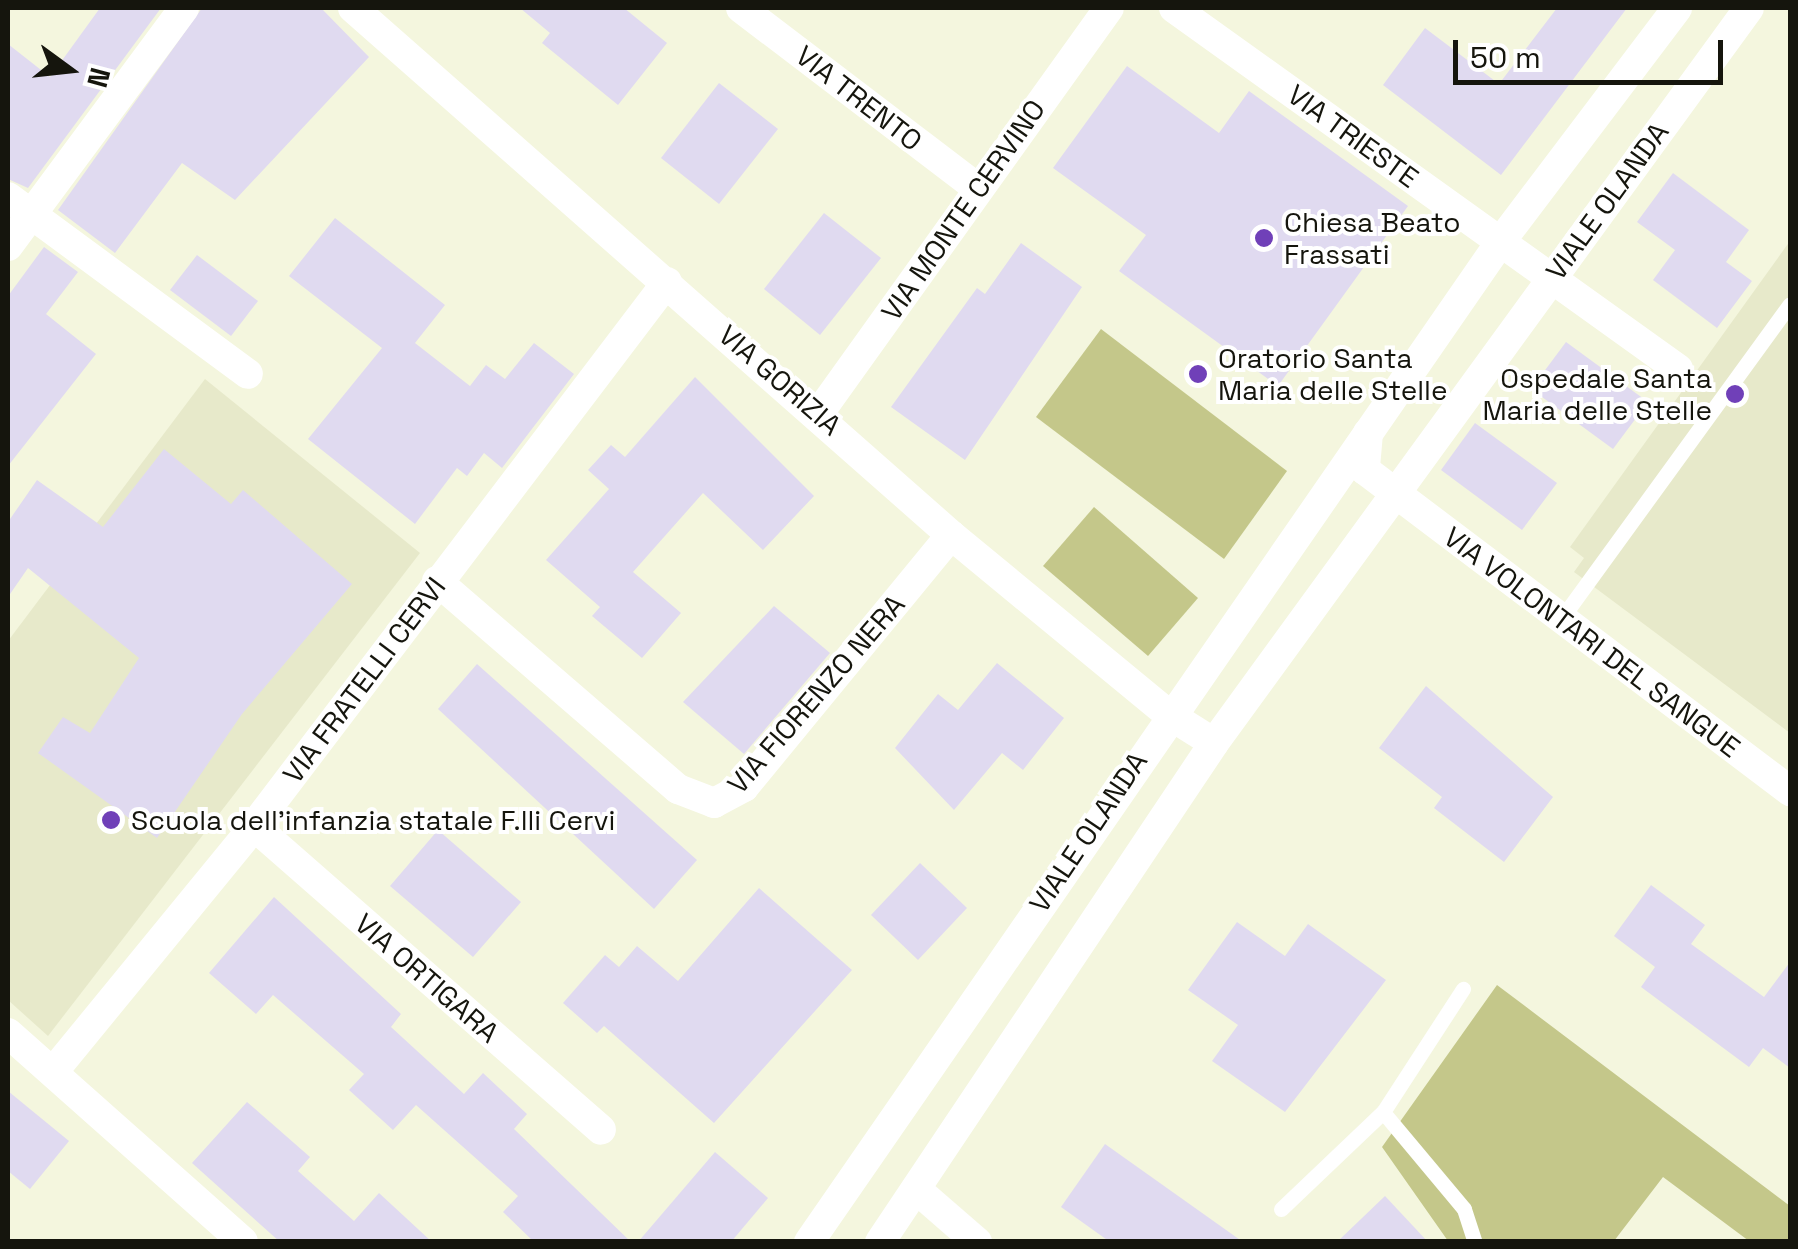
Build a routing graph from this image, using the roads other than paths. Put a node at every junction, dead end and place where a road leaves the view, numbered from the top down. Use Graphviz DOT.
graph roads {
  1 [pos="184,8"];
  2 [pos="353,8"];
  3 [pos="742,8"];
  4 [pos="1110,8"];
  5 [pos="1174,8"];
  6 [pos="1678,8"];
  7 [pos="1749,8"];
  8 [pos="977,188"];
  9 [pos="20,206"];
  10 [pos="1501,241"];
  11 [pos="8,246"];
  12 [pos="1551,278"];
  13 [pos="667,282"];
  14 [pos="1790,304"];
  15 [pos="1678,369"];
  16 [pos="248,374"];
  17 [pos="820,413"];
  18 [pos="1371,426"];
  19 [pos="1394,492"];
  20 [pos="951,535"];
  21 [pos="437,581"];
  22 [pos="1561,618"];
  23 [pos="1168,714"];
  24 [pos="1214,742"];
  25 [pos="1790,791"];
  26 [pos="254,826"];
  27 [pos="1463,989"];
  28 [pos="8,1033"];
  29 [pos="53,1072"];
  30 [pos="1383,1112"];
  31 [pos="600,1130"];
  32 [pos="916,1189"];
  33 [pos="1281,1209"];
  34 [pos="961,1237"];
  35 [pos="242,1242"];
  36 [pos="808,1242"];
  37 [pos="880,1242"];
  38 [pos="1476,1242"];
  1 -- 9 [label="street"];
  2 -- 13 [label="street, VIA GORIZIA"];
  3 -- 8 [label="street, VIA TRENTO"];
  4 -- 8 [label="street, VIA MONTE CERVINO"];
  5 -- 10 [label="street, VIA TRIESTE"];
  6 -- 10 [label="street, VIALE OLANDA"];
  7 -- 12 [label="street, VIALE OLANDA"];
  8 -- 17 [label="street, VIA MONTE CERVINO"];
  9 -- 11 [label="street"];
  9 -- 16 [label="street"];
  10 -- 12 [label="street, VIA TRIESTE"];
  10 -- 18 [label="street, VIALE OLANDA"];
  12 -- 15 [label="street, VIA TRIESTE"];
  12 -- 19 [label="street, VIALE OLANDA"];
  13 -- 17 [label="street, VIA GORIZIA"];
  13 -- 21 [label="street, VIA FRATELLI CERVI"];
  14 -- 22 [label="lane"];
  17 -- 20 [label="street, VIA GORIZIA"];
  18 -- 19 [label="street"];
  18 -- 23 [label="street, VIALE OLANDA"];
  19 -- 22 [label="street, VIA VOLONTARI DEL SANGUE"];
  19 -- 24 [label="street, VIALE OLANDA"];
  20 -- 21 [label="street, VIA FIORENZO NERA"];
  20 -- 23 [label="street, VIA GORIZIA"];
  21 -- 26 [label="street, VIA FRATELLI CERVI"];
  22 -- 25 [label="street, VIA VOLONTARI DEL SANGUE"];
  23 -- 24 [label="street, VIA GORIZIA"];
  23 -- 36 [label="street, VIALE OLANDA"];
  24 -- 32 [label="street, VIALE OLANDA"];
  26 -- 29 [label="street, VIA FRATELLI CERVI"];
  26 -- 31 [label="street, VIA ORTIGARA"];
  27 -- 30 [label="lane"];
  28 -- 29 [label="street"];
  29 -- 35 [label="street"];
  30 -- 33 [label="lane"];
  30 -- 38 [label="lane"];
  32 -- 34 [label="street"];
  32 -- 37 [label="street, VIALE OLANDA"];
}
